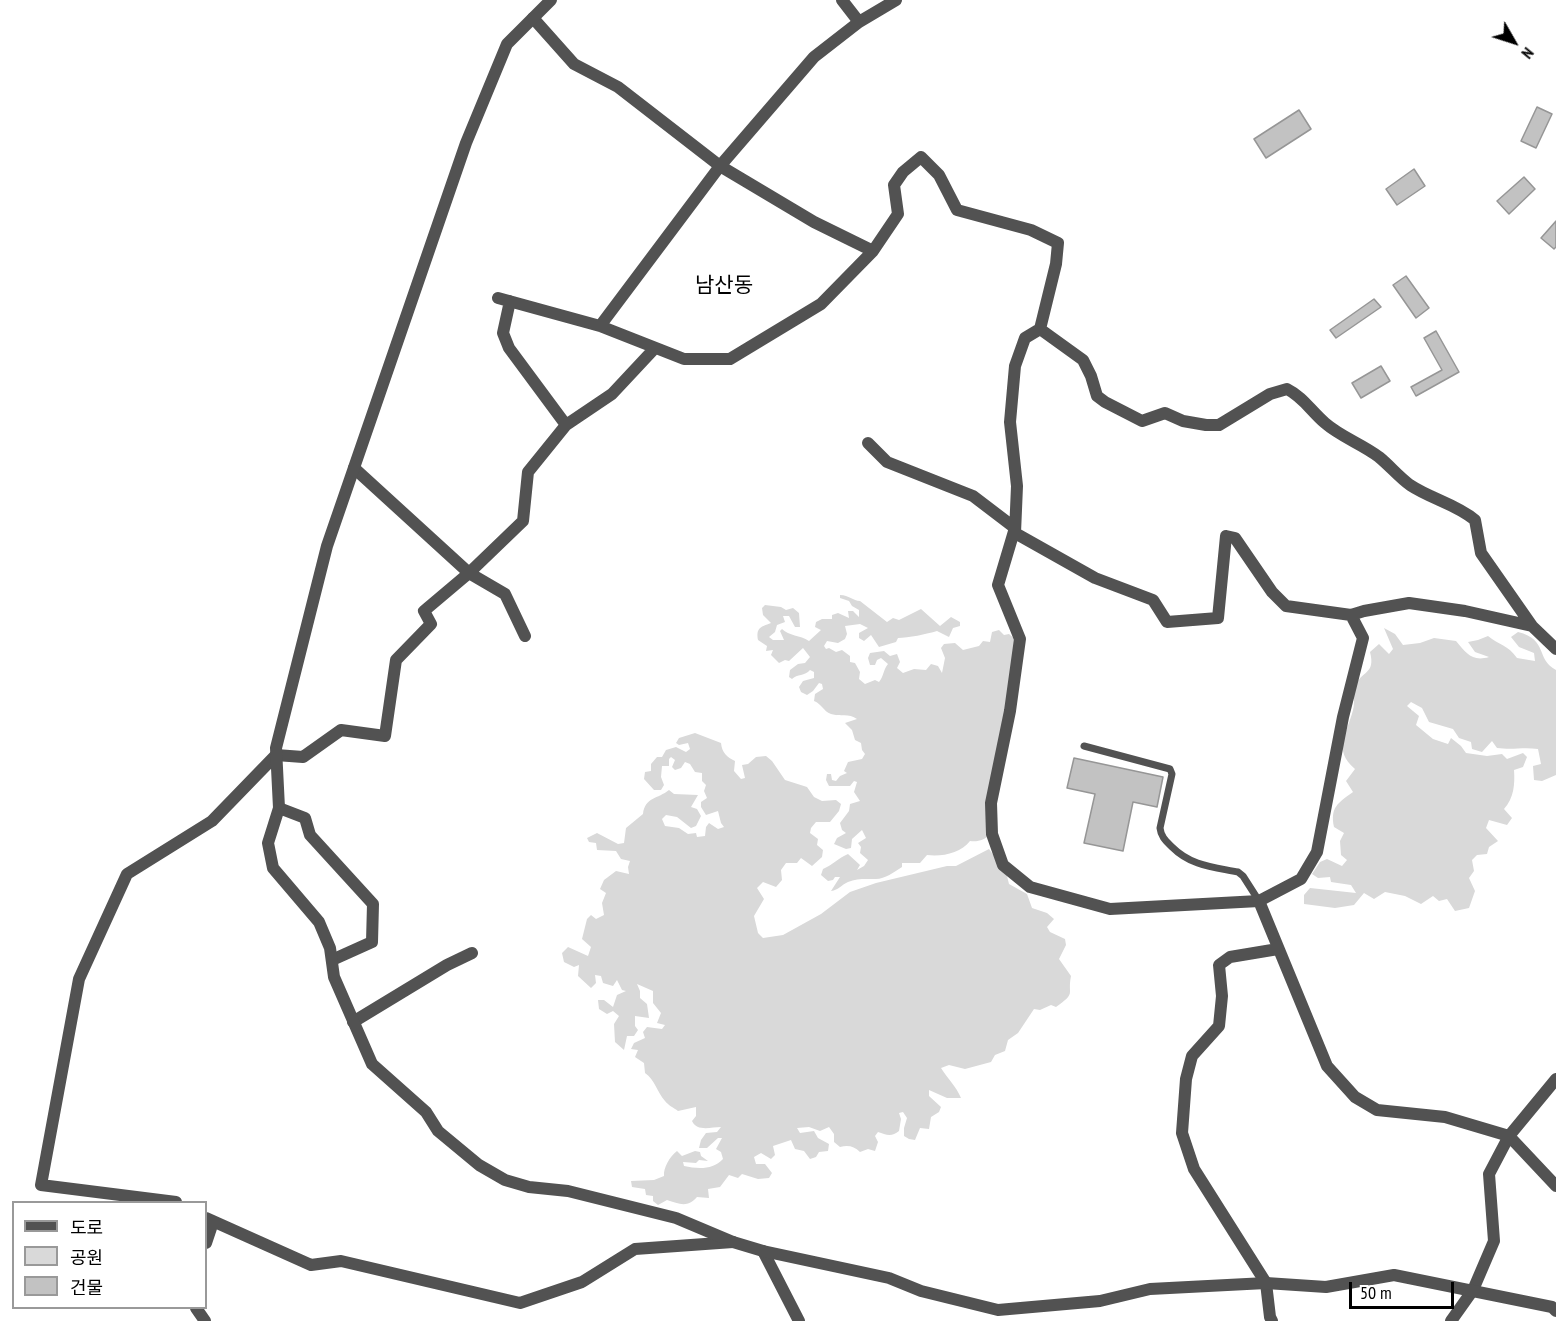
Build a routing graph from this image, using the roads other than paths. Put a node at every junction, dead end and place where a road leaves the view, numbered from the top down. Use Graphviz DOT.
graph roads {
  1 [pos="551,0"];
  2 [pos="842,0"];
  3 [pos="896,0"];
  4 [pos="533,18"];
  5 [pos="860,21"];
  6 [pos="720,166"];
  7 [pos="873,251"];
  8 [pos="600,326"];
  9 [pos="1041,329"];
  10 [pos="655,348"];
  11 [pos="566,425"];
  12 [pos="868,443"];
  13 [pos="354,468"];
  14 [pos="1015,528"];
  15 [pos="469,573"];
  16 [pos="1351,615"];
  17 [pos="1532,626"];
  18 [pos="525,636"];
  19 [pos="1556,649"];
  20 [pos="1084,746"];
  21 [pos="276,755"];
  22 [pos="279,808"];
  23 [pos="1259,901"];
  24 [pos="1278,949"];
  25 [pos="472,953"];
  26 [pos="332,960"];
  27 [pos="353,1022"];
  28 [pos="1556,1079"];
  29 [pos="1509,1136"];
  30 [pos="1556,1186"];
  31 [pos="161,1201"];
  32 [pos="209,1220"];
  33 [pos="207,1235"];
  34 [pos="733,1242"];
  35 [pos="763,1251"];
  36 [pos="1266,1283"];
  37 [pos="1473,1290"];
  38 [pos="1556,1311"];
  39 [pos="799,1321"];
  40 [pos="1272,1321"];
  41 [pos="1451,1321"];
  1 -- 4 [label="street"];
  2 -- 5 [label="street"];
  3 -- 5 [label="street"];
  4 -- 6 [label="street"];
  4 -- 13 [label="street"];
  5 -- 6 [label="street"];
  6 -- 7 [label="street"];
  6 -- 8 [label="street"];
  7 -- 9 [label="street"];
  7 -- 10 [label="street"];
  8 -- 10 [label="street"];
  8 -- 11 [label="street"];
  9 -- 14 [label="street"];
  9 -- 17 [label="street"];
  10 -- 11 [label="street"];
  11 -- 15 [label="street"];
  12 -- 14 [label="street"];
  13 -- 15 [label="street"];
  13 -- 21 [label="street"];
  14 -- 16 [label="street"];
  14 -- 23 [label="street"];
  15 -- 18 [label="street"];
  15 -- 21 [label="street"];
  16 -- 17 [label="street"];
  16 -- 23 [label="street"];
  17 -- 19 [label="street"];
  20 -- 23 [label="lane"];
  21 -- 22 [label="street"];
  21 -- 31 [label="street"];
  22 -- 26 [label="street"];
  22 -- 26 [label="street"];
  23 -- 24 [label="street"];
  24 -- 29 [label="street"];
  24 -- 36 [label="street"];
  25 -- 27 [label="street"];
  26 -- 27 [label="street"];
  27 -- 34 [label="street"];
  28 -- 29 [label="street"];
  29 -- 30 [label="street"];
  29 -- 37 [label="street"];
  32 -- 33 [label="street"];
  32 -- 34 [label="street"];
  34 -- 35 [label="street"];
  35 -- 36 [label="street"];
  35 -- 39 [label="street"];
  36 -- 37 [label="street"];
  36 -- 40 [label="street"];
  37 -- 38 [label="street"];
  37 -- 41 [label="street"];
}
